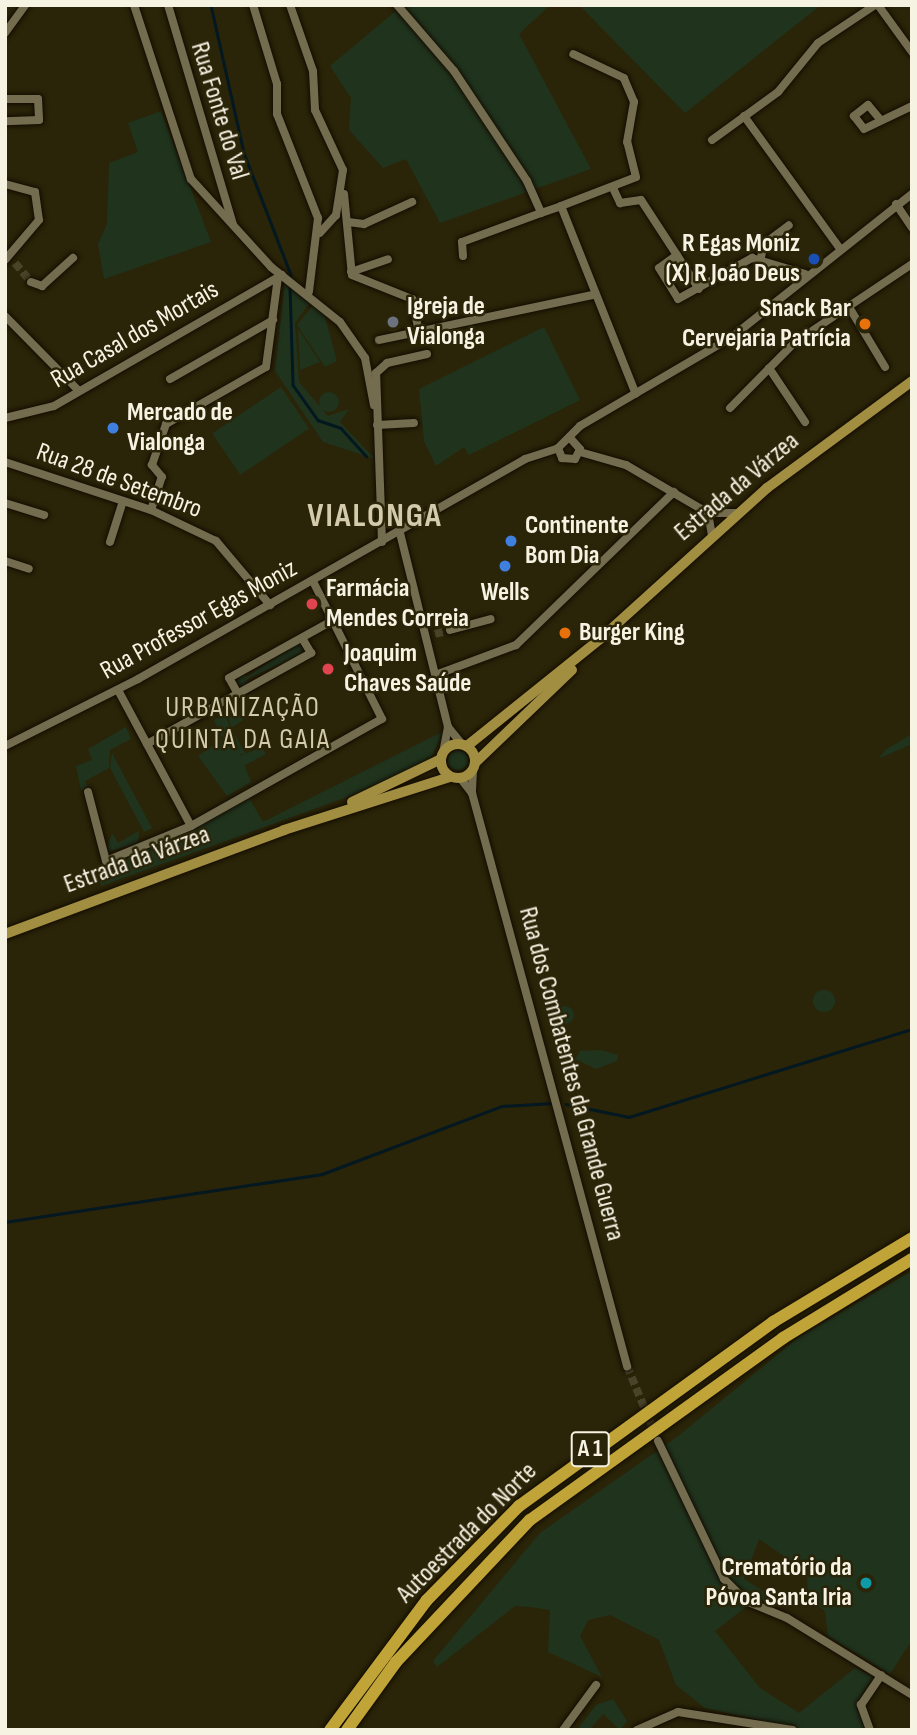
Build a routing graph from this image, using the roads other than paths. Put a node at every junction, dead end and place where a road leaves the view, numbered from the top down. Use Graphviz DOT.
graph roads {
  1 [pos="25,5"];
  2 [pos="134,5"];
  3 [pos="168,5"];
  4 [pos="253,5"];
  5 [pos="290,5"];
  6 [pos="397,5"];
  7 [pos="877,5"];
  8 [pos="5,33"];
  9 [pos="912,52"];
  10 [pos="573,54"];
  11 [pos="5,99"];
  12 [pos="912,106"];
  13 [pos="744,116"];
  14 [pos="879,118"];
  15 [pos="5,121"];
  16 [pos="712,140"];
  17 [pos="5,184"];
  18 [pos="613,188"];
  19 [pos="344,191"];
  20 [pos="912,194"];
  21 [pos="412,202"];
  22 [pos="896,204"];
  23 [pos="561,206"];
  24 [pos="541,213"];
  25 [pos="348,222"];
  26 [pos="789,225"];
  27 [pos="234,228"];
  28 [pos="912,228"];
  29 [pos="320,233"];
  30 [pos="839,247"];
  31 [pos="372,253"];
  32 [pos="677,255"];
  33 [pos="463,256"];
  34 [pos="761,257"];
  35 [pos="73,258"];
  36 [pos="388,259"];
  37 [pos="10,260"];
  38 [pos="376,263"];
  39 [pos="912,264"];
  40 [pos="351,272"];
  41 [pos="805,274"];
  42 [pos="280,276"];
  43 [pos="31,282"];
  44 [pos="699,289"];
  45 [pos="310,291"];
  46 [pos="593,295"];
  47 [pos="849,307"];
  48 [pos="5,316"];
  49 [pos="273,320"];
  50 [pos="419,333"];
  51 [pos="379,340"];
  52 [pos="427,354"];
  53 [pos="885,367"];
  54 [pos="769,368"];
  55 [pos="170,379"];
  56 [pos="912,381"];
  57 [pos="79,391"];
  58 [pos="636,394"];
  59 [pos="374,405"];
  60 [pos="730,408"];
  61 [pos="5,418"];
  62 [pos="805,422"];
  63 [pos="414,423"];
  64 [pos="377,425"];
  65 [pos="570,438"];
  66 [pos="558,448"];
  67 [pos="580,452"];
  68 [pos="5,462"];
  69 [pos="674,492"];
  70 [pos="123,501"];
  71 [pos="5,503"];
  72 [pos="151,510"];
  73 [pos="740,511"];
  74 [pos="708,513"];
  75 [pos="44,515"];
  76 [pos="400,533"];
  77 [pos="712,535"];
  78 [pos="110,542"];
  79 [pos="382,542"];
  80 [pos="5,561"];
  81 [pos="29,569"];
  82 [pos="313,581"];
  83 [pos="270,605"];
  84 [pos="491,619"];
  85 [pos="332,621"];
  86 [pos="450,630"];
  87 [pos="302,638"];
  88 [pos="600,639"];
  89 [pos="438,674"];
  90 [pos="118,690"];
  91 [pos="238,694"];
  92 [pos="448,727"];
  93 [pos="147,744"];
  94 [pos="465,745"];
  95 [pos="5,746"];
  96 [pos="442,756"];
  97 [pos="474,766"];
  98 [pos="456,778"];
  99 [pos="88,793"];
  100 [pos="472,793"];
  101 [pos="191,826"];
  102 [pos="284,830"];
  103 [pos="5,934"];
  104 [pos="912,1238"];
  105 [pos="912,1259"];
  106 [pos="627,1366"];
  107 [pos="658,1441"];
  108 [pos="881,1675"];
  109 [pos="596,1685"];
  110 [pos="912,1695"];
  111 [pos="330,1730"];
  112 [pos="347,1730"];
  113 [pos="563,1730"];
  114 [pos="638,1730"];
  115 [pos="793,1730"];
  116 [pos="870,1730"];
  1 -- 8 [label="street"];
  2 -- 27 [label="street"];
  3 -- 27 [label="street, Rua Fonte do Val"];
  4 -- 29 [label="street"];
  5 -- 19 [label="street"];
  6 -- 24 [label="street"];
  7 -- 9 [label="street"];
  7 -- 13 [label="street"];
  10 -- 18 [label="street"];
  11 -- 15 [label="street"];
  12 -- 14 [label="street"];
  13 -- 16 [label="street"];
  13 -- 30 [label="street"];
  17 -- 37 [label="street"];
  18 -- 23 [label="street"];
  18 -- 32 [label="street"];
  19 -- 25 [label="street"];
  19 -- 29 [label="street"];
  20 -- 22 [label="street, Rua Professor Egas Moniz"];
  21 -- 25 [label="street"];
  22 -- 28 [label="street"];
  22 -- 30 [label="street, Rua Professor Egas Moniz"];
  23 -- 24 [label="street"];
  23 -- 46 [label="street"];
  24 -- 33 [label="street"];
  25 -- 40 [label="street"];
  26 -- 34 [label="street"];
  27 -- 42 [label="street"];
  29 -- 45 [label="street"];
  30 -- 41 [label="street, Rua Professor Egas Moniz"];
  31 -- 38 [label="street"];
  32 -- 44 [label="street"];
  32 -- 44 [label="street"];
  34 -- 41 [label="street"];
  34 -- 44 [label="street"];
  35 -- 43 [label="street"];
  36 -- 38 [label="street"];
  38 -- 40 [label="street"];
  39 -- 47 [label="street"];
  40 -- 50 [label="street"];
  41 -- 58 [label="street, Rua Professor Egas Moniz"];
  42 -- 45 [label="street"];
  42 -- 49 [label="street"];
  42 -- 57 [label="street, Rua Casal dos Mortais"];
  45 -- 59 [label="street"];
  46 -- 50 [label="street"];
  46 -- 58 [label="street"];
  47 -- 53 [label="street"];
  47 -- 54 [label="street"];
  48 -- 57 [label="street"];
  49 -- 55 [label="street"];
  49 -- 72 [label="street"];
  50 -- 51 [label="street"];
  52 -- 59 [label="street"];
  54 -- 60 [label="street"];
  54 -- 62 [label="street"];
  56 -- 73 [label="main road, Estrada da Várzea"];
  57 -- 61 [label="street, Rua Casal dos Mortais"];
  58 -- 65 [label="street, Rua Professor Egas Moniz"];
  59 -- 64 [label="street"];
  63 -- 64 [label="street"];
  64 -- 79 [label="street"];
  65 -- 66 [label="street, Rua Professor Egas Moniz"];
  65 -- 67 [label="street"];
  66 -- 67 [label="street, Rua Professor Egas Moniz"];
  66 -- 76 [label="street, Rua Professor Egas Moniz"];
  67 -- 69 [label="street"];
  68 -- 70 [label="street, Rua 28 de Setembro"];
  69 -- 74 [label="street"];
  69 -- 89 [label="street"];
  70 -- 72 [label="street, Rua 28 de Setembro"];
  70 -- 78 [label="street"];
  71 -- 75 [label="street"];
  72 -- 83 [label="street, Rua 28 de Setembro"];
  73 -- 74 [label="street"];
  73 -- 77 [label="main road, Estrada da Várzea"];
  74 -- 77 [label="street"];
  76 -- 79 [label="street, Rua Professor Egas Moniz"];
  76 -- 89 [label="street"];
  77 -- 88 [label="main road, Estrada da Várzea"];
  79 -- 82 [label="street, Rua Professor Egas Moniz"];
  80 -- 81 [label="street"];
  82 -- 83 [label="street, Rua Professor Egas Moniz"];
  82 -- 85 [label="street"];
  83 -- 90 [label="street, Rua Professor Egas Moniz"];
  84 -- 86 [label="street"];
  85 -- 87 [label="street"];
  85 -- 101 [label="street"];
  87 -- 91 [label="street"];
  87 -- 91 [label="street"];
  88 -- 94 [label="main road, Estrada da Várzea"];
  88 -- 97 [label="main road, Estrada da Várzea"];
  89 -- 92 [label="street"];
  90 -- 93 [label="street"];
  90 -- 95 [label="street, Rua Professor Egas Moniz"];
  91 -- 93 [label="street"];
  92 -- 94 [label="street"];
  92 -- 96 [label="street"];
  93 -- 101 [label="street"];
  94 -- 96 [label="main road, Estrada da Várzea"];
  94 -- 97 [label="main road"];
  96 -- 98 [label="main road"];
  96 -- 102 [label="main road, Estrada da Várzea"];
  97 -- 98 [label="main road, Estrada da Várzea"];
  97 -- 100 [label="street, Rua dos Combatentes da Grande Guerra"];
  98 -- 100 [label="street, Rua dos Combatentes da Grande Guerra"];
  98 -- 102 [label="main road, Estrada da Várzea"];
  99 -- 101 [label="street"];
  100 -- 106 [label="street, Rua dos Combatentes da Grande Guerra"];
  102 -- 103 [label="main road, Estrada da Várzea"];
  104 -- 111 [label="highway, Autoestrada do Norte / A 1"];
  105 -- 112 [label="highway, Autoestrada do Norte / A 1"];
  107 -- 108 [label="street"];
  108 -- 110 [label="street"];
  108 -- 116 [label="street"];
  109 -- 113 [label="street"];
  114 -- 115 [label="street"];
}
